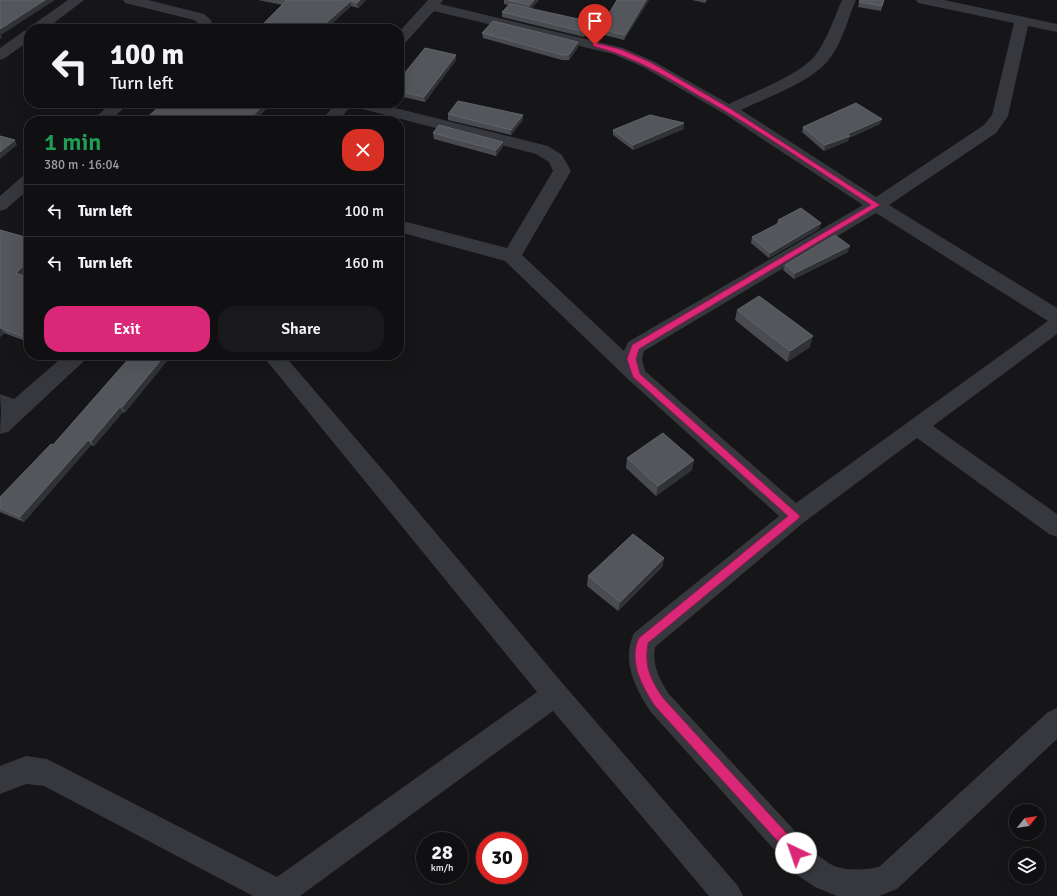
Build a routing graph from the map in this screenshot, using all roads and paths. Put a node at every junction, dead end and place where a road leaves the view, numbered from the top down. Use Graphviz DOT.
graph roads {
  1 [pos="77,0"];
  2 [pos="130,0"];
  3 [pos="849,0"];
  4 [pos="926,0"];
  5 [pos="433,3"];
  6 [pos="1022,21"];
  7 [pos="43,24"];
  8 [pos="205,24"];
  9 [pos="1057,28"];
  10 [pos="404,35"];
  11 [pos="24,38"];
  12 [pos="0,55"];
  13 [pos="115,108"];
  14 [pos="341,108"];
  15 [pos="376,108"];
  16 [pos="729,110"];
  17 [pos="106,116"];
  18 [pos="333,116"];
  19 [pos="24,184"];
  20 [pos="0,205"];
  21 [pos="876,205"];
  22 [pos="404,227"];
  23 [pos="512,256"];
  24 [pos="1057,317"];
  25 [pos="1057,324"];
  26 [pos="71,360"];
  27 [pos="276,360"];
  28 [pos="636,375"];
  29 [pos="8,406"];
  30 [pos="0,426"];
  31 [pos="917,426"];
  32 [pos="795,516"];
  33 [pos="1057,527"];
  34 [pos="555,694"];
  35 [pos="1057,721"];
  36 [pos="0,780"];
  37 [pos="276,894"];
  38 [pos="728,896"];
  1 -- 7 [label="street"];
  2 -- 8 [label="street"];
  3 -- 16 [label="street"];
  4 -- 6 [label="street"];
  5 -- 10 [label="street"];
  5 -- 16 [label="street"];
  6 -- 9 [label="street"];
  6 -- 21 [label="street"];
  11 -- 12 [label="street"];
  13 -- 17 [label="street"];
  14 -- 18 [label="street"];
  15 -- 23 [label="street"];
  16 -- 21 [label="street"];
  19 -- 20 [label="street"];
  21 -- 24 [label="street"];
  21 -- 28 [label="street"];
  22 -- 23 [label="street"];
  23 -- 28 [label="street"];
  25 -- 31 [label="street"];
  26 -- 29 [label="street"];
  27 -- 34 [label="street"];
  28 -- 32 [label="street"];
  29 -- 30 [label="street"];
  31 -- 32 [label="street"];
  31 -- 33 [label="street"];
  32 -- 35 [label="street"];
  34 -- 37 [label="street"];
  34 -- 38 [label="street"];
  36 -- 37 [label="street"];
}
